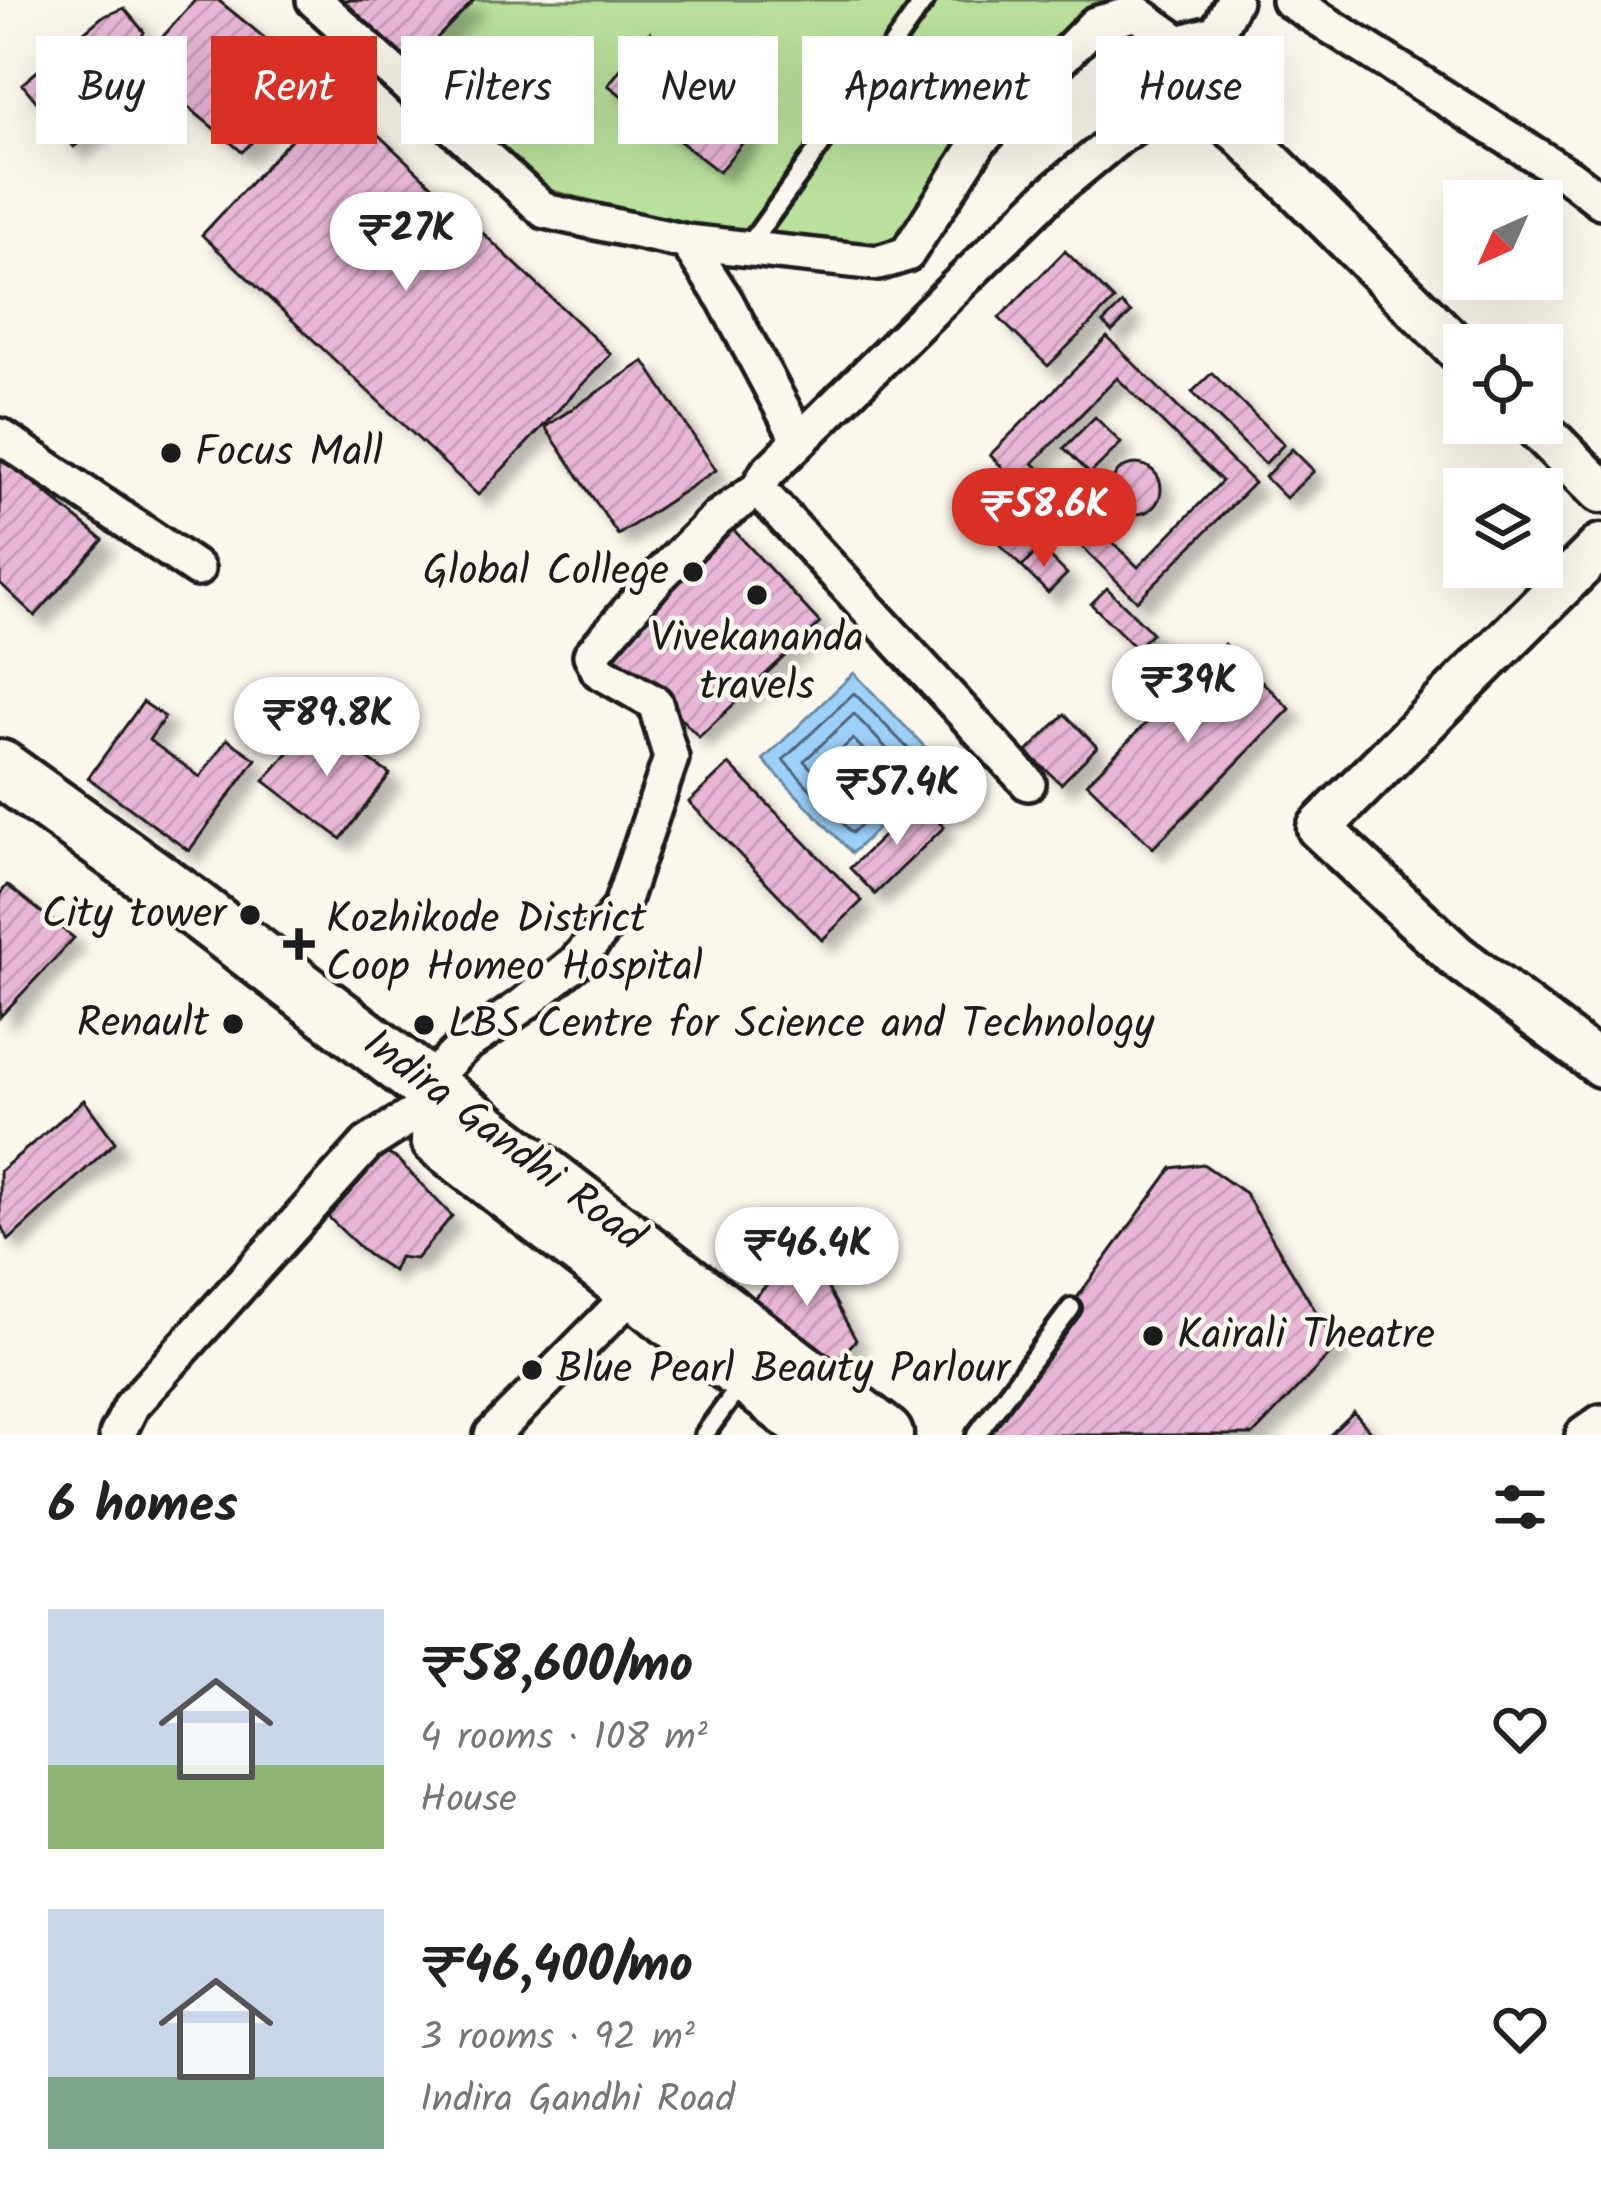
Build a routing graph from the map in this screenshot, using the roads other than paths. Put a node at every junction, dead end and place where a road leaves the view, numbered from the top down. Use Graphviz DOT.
graph roads {
  1 [pos="314,0"];
  2 [pos="925,0"];
  3 [pos="1234,0"];
  4 [pos="1288,0"];
  5 [pos="1217,32"];
  6 [pos="1215,36"];
  7 [pos="1110,144"];
  8 [pos="1252,144"];
  9 [pos="1601,201"];
  10 [pos="687,242"];
  11 [pos="746,249"];
  12 [pos="1443,334"];
  13 [pos="0,436"];
  14 [pos="799,440"];
  15 [pos="1554,444"];
  16 [pos="758,489"];
  17 [pos="1601,491"];
  18 [pos="1601,546"];
  19 [pos="197,569"];
  20 [pos="0,768"];
  21 [pos="1028,783"];
  22 [pos="0,805"];
  23 [pos="1601,1065"];
  24 [pos="419,1100"];
  25 [pos="634,1292"];
  26 [pos="1071,1308"];
  27 [pos="746,1377"];
  28 [pos="1601,1422"];
  29 [pos="117,1435"];
  30 [pos="492,1435"];
  31 [pos="704,1435"];
  32 [pos="821,1435"];
  33 [pos="886,1435"];
  34 [pos="976,1435"];
  35 [pos="1583,1435"];
  1 -- 10 [label="street"];
  2 -- 11 [label="lane"];
  3 -- 5 [label="street"];
  4 -- 9 [label="street"];
  5 -- 6 [label="street"];
  5 -- 11 [label="street"];
  7 -- 14 [label="street"];
  8 -- 12 [label="street"];
  10 -- 11 [label="street"];
  10 -- 14 [label="street"];
  13 -- 19 [label="street"];
  14 -- 16 [label="street"];
  15 -- 17 [label="street"];
  16 -- 21 [label="street"];
  16 -- 24 [label="street"];
  18 -- 23 [label="street"];
  20 -- 24 [label="main road, Indira Gandhi Road"];
  22 -- 24 [label="main road, Indira Gandhi Road"];
  24 -- 25 [label="main road, Indira Gandhi Road"];
  24 -- 29 [label="street"];
  24 -- 33 [label="main road, Indira Gandhi Road"];
  25 -- 27 [label="main road, Indira Gandhi Road"];
  25 -- 30 [label="street"];
  26 -- 34 [label="lane"];
  27 -- 31 [label="lane"];
  27 -- 32 [label="main road, Indira Gandhi Road"];
  28 -- 35 [label="street"];
}
